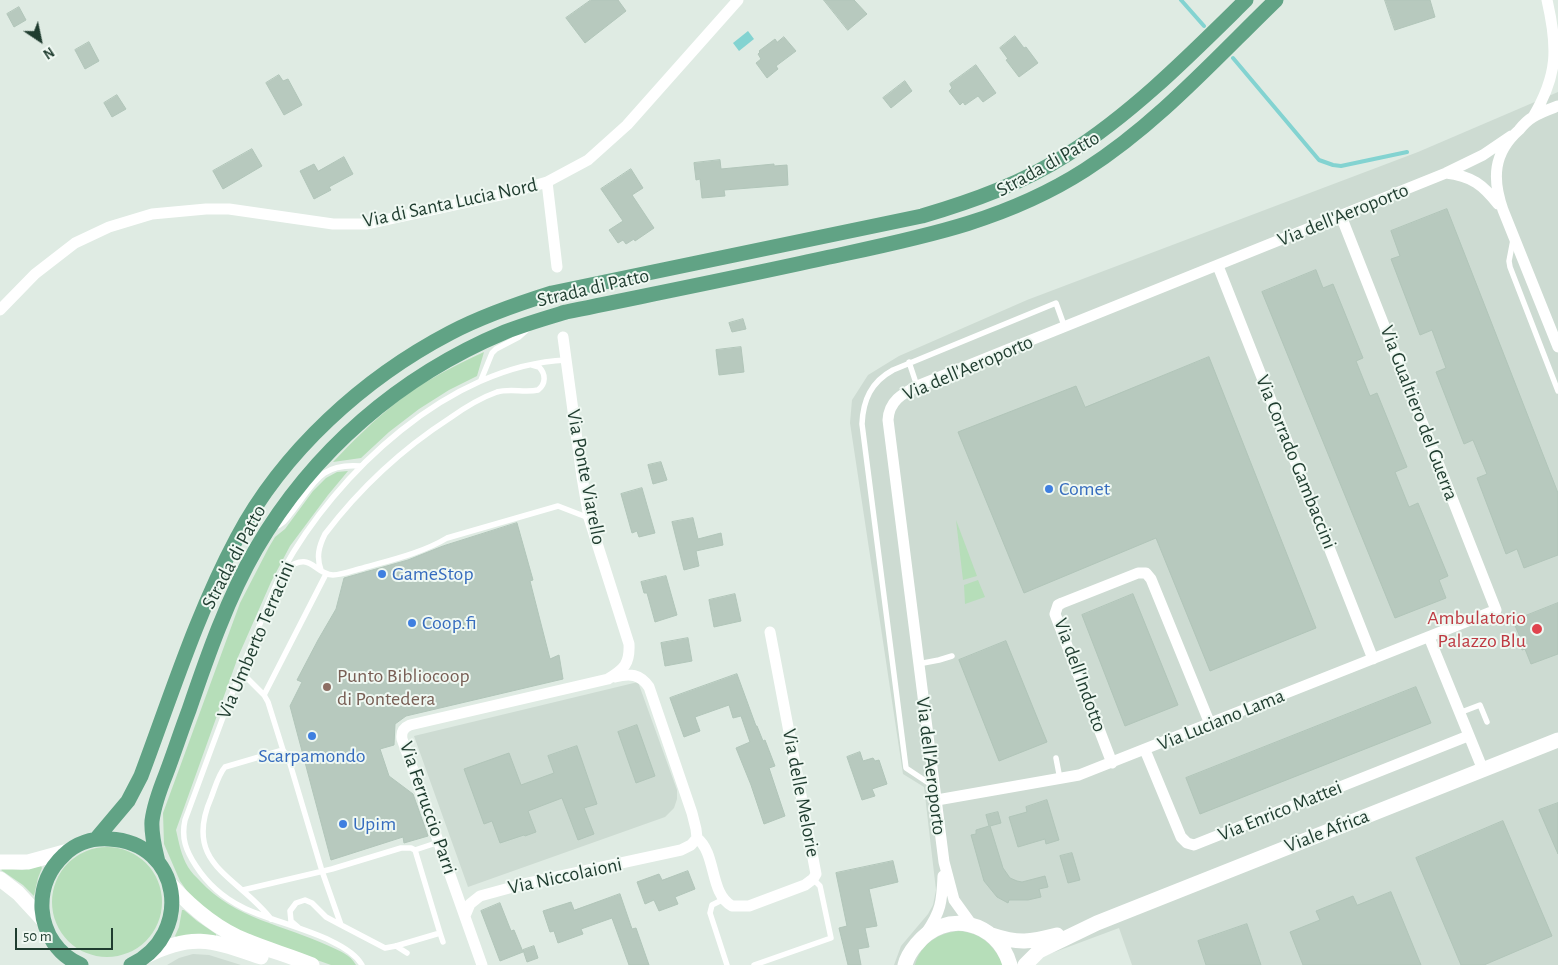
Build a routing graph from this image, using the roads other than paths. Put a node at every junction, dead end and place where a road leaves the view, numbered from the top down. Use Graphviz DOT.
graph roads {
  1 [pos="738,0"];
  2 [pos="1246,0"];
  3 [pos="1276,0"];
  4 [pos="1547,0"];
  5 [pos="1555,24"];
  6 [pos="1558,106"];
  7 [pos="1533,117"];
  8 [pos="1511,136"];
  9 [pos="1446,173"];
  10 [pos="547,182"];
  11 [pos="1503,210"];
  12 [pos="1341,216"];
  13 [pos="1514,238"];
  14 [pos="1218,266"];
  15 [pos="557,267"];
  16 [pos="0,310"];
  17 [pos="537,320"];
  18 [pos="1064,328"];
  19 [pos="563,337"];
  20 [pos="1558,347"];
  21 [pos="566,360"];
  22 [pos="909,362"];
  23 [pos="528,365"];
  24 [pos="482,380"];
  25 [pos="918,386"];
  26 [pos="1558,391"];
  27 [pos="360,466"];
  28 [pos="589,518"];
  29 [pos="269,528"];
  30 [pos="282,571"];
  31 [pos="324,572"];
  32 [pos="1496,610"];
  33 [pos="770,632"];
  34 [pos="1429,637"];
  35 [pos="629,644"];
  36 [pos="952,656"];
  37 [pos="1373,659"];
  38 [pos="918,664"];
  39 [pos="240,671"];
  40 [pos="608,679"];
  41 [pos="264,695"];
  42 [pos="1459,713"];
  43 [pos="1487,722"];
  44 [pos="1210,724"];
  45 [pos="1468,736"];
  46 [pos="1558,740"];
  47 [pos="283,750"];
  48 [pos="1145,750"];
  49 [pos="1056,758"];
  50 [pos="1112,763"];
  51 [pos="1483,770"];
  52 [pos="1060,779"];
  53 [pos="935,788"];
  54 [pos="937,800"];
  55 [pos="696,838"];
  56 [pos="96,839"];
  57 [pos="439,842"];
  58 [pos="415,850"];
  59 [pos="68,851"];
  60 [pos="0,862"];
  61 [pos="158,862"];
  62 [pos="944,862"];
  63 [pos="322,871"];
  64 [pos="0,879"];
  65 [pos="813,879"];
  66 [pos="170,884"];
  67 [pos="243,890"];
  68 [pos="724,899"];
  69 [pos="465,916"];
  70 [pos="272,919"];
  71 [pos="43,920"];
  72 [pos="1097,923"];
  73 [pos="341,925"];
  74 [pos="972,925"];
  75 [pos="300,929"];
  76 [pos="440,933"];
  77 [pos="992,935"];
  78 [pos="924,936"];
  79 [pos="443,942"];
  80 [pos="396,946"];
  81 [pos="407,953"];
  82 [pos="146,956"];
  83 [pos="61,958"];
  84 [pos="81,965"];
  85 [pos="131,965"];
  86 [pos="286,965"];
  87 [pos="312,965"];
  88 [pos="362,965"];
  89 [pos="482,965"];
  90 [pos="727,965"];
  91 [pos="754,965"];
  92 [pos="905,965"];
  93 [pos="1010,965"];
  94 [pos="1025,965"];
  1 -- 10 [label="street, Via di Santa Lucia Nord"];
  2 -- 56 [label="main road, Strada di Patto"];
  3 -- 17 [label="main road, Strada di Patto"];
  4 -- 5 [label="street"];
  5 -- 7 [label="street"];
  6 -- 7 [label="street"];
  7 -- 8 [label="street"];
  8 -- 9 [label="street, Via dell'Aeroporto"];
  8 -- 11 [label="street"];
  9 -- 11 [label="street"];
  9 -- 12 [label="street, Via dell'Aeroporto"];
  10 -- 15 [label="street"];
  10 -- 16 [label="street, Via di Santa Lucia Nord"];
  11 -- 13 [label="street"];
  12 -- 14 [label="street, Via dell'Aeroporto"];
  12 -- 32 [label="street, Via Gualtiero del Guerra"];
  13 -- 20 [label="street"];
  13 -- 26 [label="lane"];
  14 -- 18 [label="street, Via dell'Aeroporto"];
  14 -- 37 [label="street, Via Corrado Gambaccini"];
  17 -- 24 [label="lane"];
  17 -- 29 [label="main road, Strada di Patto"];
  18 -- 22 [label="lane"];
  18 -- 25 [label="street, Via dell'Aeroporto"];
  19 -- 21 [label="street, Via Ponte Viarello"];
  21 -- 23 [label="lane, Via Umberto Terracini"];
  21 -- 28 [label="street, Via Ponte Viarello"];
  22 -- 25 [label="lane"];
  22 -- 53 [label="lane"];
  23 -- 24 [label="lane, Via Umberto Terracini"];
  23 -- 31 [label="lane"];
  24 -- 27 [label="lane, Via Umberto Terracini"];
  25 -- 38 [label="street, Via dell'Aeroporto"];
  27 -- 29 [label="lane"];
  27 -- 30 [label="lane, Via Umberto Terracini"];
  28 -- 31 [label="lane"];
  28 -- 35 [label="street, Via Ponte Viarello"];
  29 -- 61 [label="main road, Strada di Patto"];
  30 -- 31 [label="lane"];
  30 -- 39 [label="lane, Via Umberto Terracini"];
  31 -- 41 [label="lane"];
  32 -- 34 [label="street, Via Luciano Lama"];
  33 -- 65 [label="street, Via delle Melorie"];
  34 -- 37 [label="street, Via Luciano Lama"];
  34 -- 42 [label="street"];
  35 -- 40 [label="street, Via Ferruccio Parri"];
  36 -- 38 [label="lane"];
  37 -- 44 [label="street, Via Luciano Lama"];
  38 -- 53 [label="street, Via dell'Aeroporto"];
  39 -- 41 [label="lane"];
  39 -- 70 [label="lane, Via Umberto Terracini"];
  40 -- 55 [label="street, Via Ferruccio Parri"];
  40 -- 57 [label="street, Via Ferruccio Parri"];
  41 -- 47 [label="lane"];
  42 -- 43 [label="lane"];
  42 -- 45 [label="street"];
  44 -- 48 [label="street, Via Luciano Lama"];
  44 -- 50 [label="street, Via dell'Indotto"];
  45 -- 48 [label="street, Via Enrico Mattei"];
  45 -- 51 [label="street"];
  46 -- 51 [label="street, Viale Africa"];
  47 -- 63 [label="lane"];
  47 -- 67 [label="lane"];
  48 -- 50 [label="street, Via Luciano Lama"];
  49 -- 52 [label="lane"];
  50 -- 52 [label="street, Via Luciano Lama"];
  51 -- 72 [label="street, Viale Africa"];
  52 -- 54 [label="street, Via Luciano Lama"];
  53 -- 54 [label="street, Via dell'Aeroporto"];
  54 -- 62 [label="street, Via dell'Aeroporto"];
  55 -- 68 [label="street"];
  55 -- 69 [label="street, Via Niccolaioni"];
  56 -- 59 [label="main road"];
  56 -- 61 [label="main road"];
  57 -- 58 [label="lane"];
  57 -- 69 [label="street, Via Ferruccio Parri"];
  58 -- 63 [label="lane"];
  58 -- 76 [label="lane"];
  59 -- 60 [label="street"];
  59 -- 71 [label="main road"];
  61 -- 66 [label="main road"];
  62 -- 74 [label="street, Via dell'Aeroporto"];
  62 -- 78 [label="street, Via dell'Aeroporto"];
  63 -- 67 [label="lane"];
  63 -- 73 [label="lane"];
  64 -- 71 [label="street"];
  65 -- 68 [label="street, Via delle Melorie"];
  65 -- 91 [label="lane"];
  66 -- 82 [label="main road"];
  66 -- 87 [label="street"];
  67 -- 70 [label="lane"];
  68 -- 90 [label="lane"];
  69 -- 89 [label="street"];
  70 -- 75 [label="lane, Via Umberto Terracini"];
  71 -- 83 [label="main road"];
  72 -- 77 [label="street, Viale Africa"];
  72 -- 94 [label="street, Viale Africa"];
  73 -- 75 [label="lane"];
  73 -- 80 [label="lane"];
  74 -- 77 [label="street, Viale Africa"];
  74 -- 78 [label="street, Viale Africa"];
  75 -- 88 [label="lane, Via Umberto Terracini"];
  76 -- 79 [label="lane"];
  76 -- 80 [label="lane"];
  77 -- 93 [label="street, Viale Africa"];
  78 -- 92 [label="street, Viale Africa"];
  80 -- 81 [label="lane"];
  82 -- 85 [label="main road"];
  82 -- 86 [label="street"];
  83 -- 84 [label="main road"];
}
